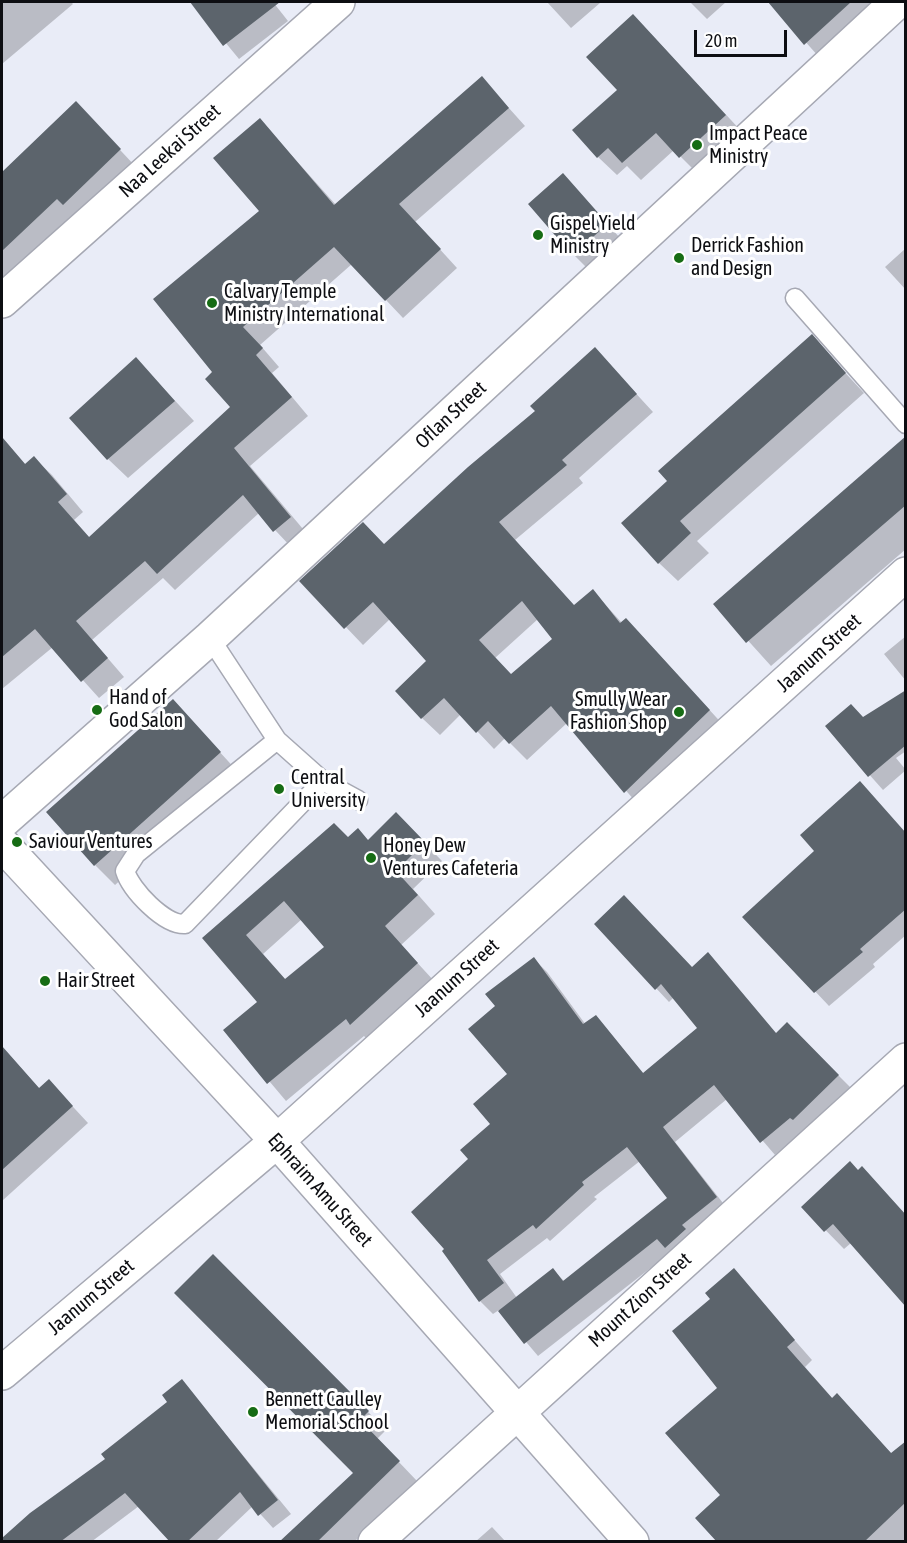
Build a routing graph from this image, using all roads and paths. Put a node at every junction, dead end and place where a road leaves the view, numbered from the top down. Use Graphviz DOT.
graph roads {
  1 [pos="338,2"];
  2 [pos="897,2"];
  3 [pos="795,298"];
  4 [pos="2,301"];
  5 [pos="906,424"];
  6 [pos="906,574"];
  7 [pos="210,638"];
  8 [pos="277,740"];
  9 [pos="323,781"];
  10 [pos="358,800"];
  11 [pos="2,822"];
  12 [pos="2,844"];
  13 [pos="906,1060"];
  14 [pos="277,1141"];
  15 [pos="2,1373"];
  16 [pos="517,1411"];
  17 [pos="375,1542"];
  18 [pos="632,1542"];
  1 -- 4 [label="street, Naa Leekai Street"];
  2 -- 7 [label="street, Oflan Street"];
  3 -- 5 [label="lane"];
  6 -- 14 [label="street, Jaanum Street"];
  7 -- 8 [label="lane"];
  7 -- 11 [label="street, Oflan Street"];
  8 -- 9 [label="lane"];
  8 -- 9 [label="lane"];
  9 -- 10 [label="lane"];
  12 -- 14 [label="street, Ephraim Amu Street"];
  13 -- 16 [label="street, Mount Zion Street"];
  14 -- 15 [label="street, Jaanum Street"];
  14 -- 16 [label="street, Ephraim Amu Street"];
  16 -- 17 [label="street, Mount Zion Street"];
  16 -- 18 [label="street, Ephraim Amu Street"];
}
